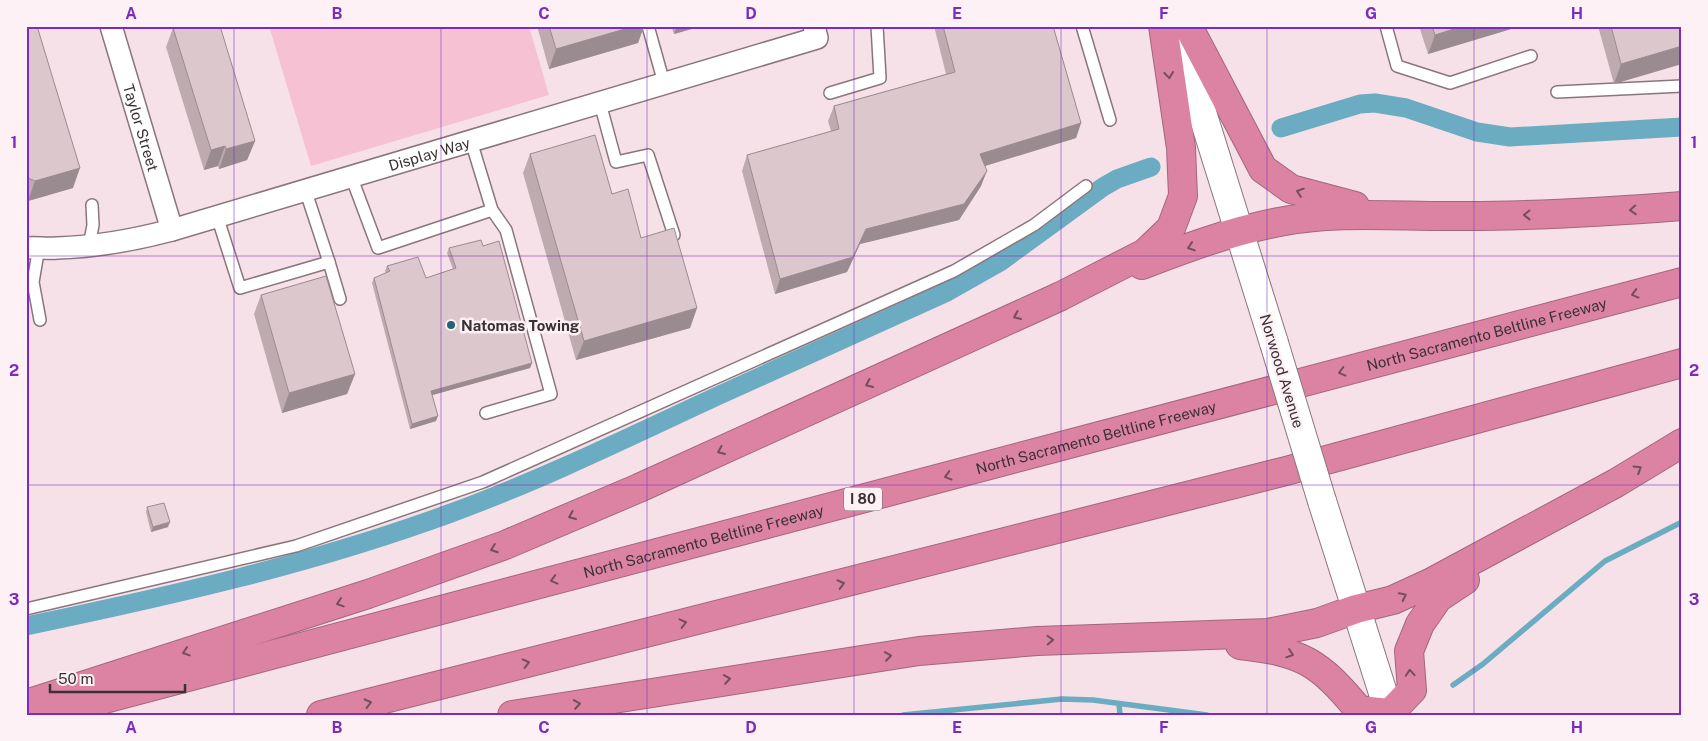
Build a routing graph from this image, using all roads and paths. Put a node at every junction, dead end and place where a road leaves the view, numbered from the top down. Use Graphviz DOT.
graph roads {
  1 [pos="111,26"];
  2 [pos="648,26"];
  3 [pos="814,26"];
  4 [pos="877,26"];
  5 [pos="1082,26"];
  6 [pos="1163,26"];
  7 [pos="1175,26"];
  8 [pos="1188,26"];
  9 [pos="1386,26"];
  10 [pos="1532,56"];
  11 [pos="664,83"];
  12 [pos="1682,86"];
  13 [pos="1557,92"];
  14 [pos="830,93"];
  15 [pos="600,102"];
  16 [pos="1110,120"];
  17 [pos="471,141"];
  18 [pos="351,176"];
  19 [pos="1086,186"];
  20 [pos="305,190"];
  21 [pos="92,205"];
  22 [pos="1682,206"];
  23 [pos="492,210"];
  24 [pos="1381,213"];
  25 [pos="217,216"];
  26 [pos="172,230"];
  27 [pos="1238,232"];
  28 [pos="674,235"];
  29 [pos="89,246"];
  30 [pos="32,248"];
  31 [pos="329,262"];
  32 [pos="1682,282"];
  33 [pos="1061,296"];
  34 [pos="340,300"];
  35 [pos="40,320"];
  36 [pos="1682,363"];
  37 [pos="486,413"];
  38 [pos="1682,442"];
  39 [pos="1616,483"];
  40 [pos="26,608"];
  41 [pos="1356,609"];
  42 [pos="1155,636"];
  43 [pos="26,704"];
  44 [pos="1390,714"];
  45 [pos="44,715"];
  46 [pos="321,715"];
  47 [pos="512,715"];
  1 -- 26 [label="street, Taylor Street"];
  2 -- 11 [label="lane"];
  3 -- 11 [label="street, Display Way"];
  4 -- 14 [label="lane"];
  5 -- 16 [label="lane"];
  6 -- 33 [label="highway, one-way"];
  7 -- 27 [label="main road, Norwood Avenue"];
  24 -- 8 [label="highway, one-way"];
  9 -- 10 [label="lane"];
  11 -- 15 [label="street, Display Way"];
  12 -- 13 [label="lane"];
  15 -- 17 [label="street, Display Way"];
  15 -- 28 [label="lane"];
  17 -- 18 [label="street, Display Way"];
  17 -- 23 [label="lane"];
  18 -- 20 [label="street, Display Way"];
  18 -- 23 [label="lane"];
  19 -- 40 [label="lane"];
  20 -- 25 [label="street, Display Way"];
  20 -- 31 [label="lane"];
  21 -- 29 [label="lane"];
  22 -- 24 [label="highway, one-way"];
  23 -- 37 [label="lane"];
  24 -- 27 [label="highway"];
  25 -- 26 [label="street, Display Way"];
  25 -- 31 [label="lane"];
  26 -- 29 [label="street, Display Way"];
  27 -- 33 [label="highway, one-way"];
  27 -- 41 [label="main road, Norwood Avenue, bridge"];
  29 -- 30 [label="street, Display Way"];
  30 -- 35 [label="lane"];
  31 -- 34 [label="lane"];
  32 -- 45 [label="highway, North Sacramento Beltline Freeway / I 80, one-way"];
  33 -- 43 [label="highway, one-way"];
  46 -- 36 [label="highway, one-way"];
  39 -- 38 [label="highway, one-way"];
  41 -- 39 [label="highway, one-way"];
  44 -- 39 [label="highway, one-way"];
  41 -- 42 [label="highway"];
  41 -- 44 [label="main road, Norwood Avenue"];
  42 -- 44 [label="highway, one-way"];
  47 -- 42 [label="highway, one-way"];
}
